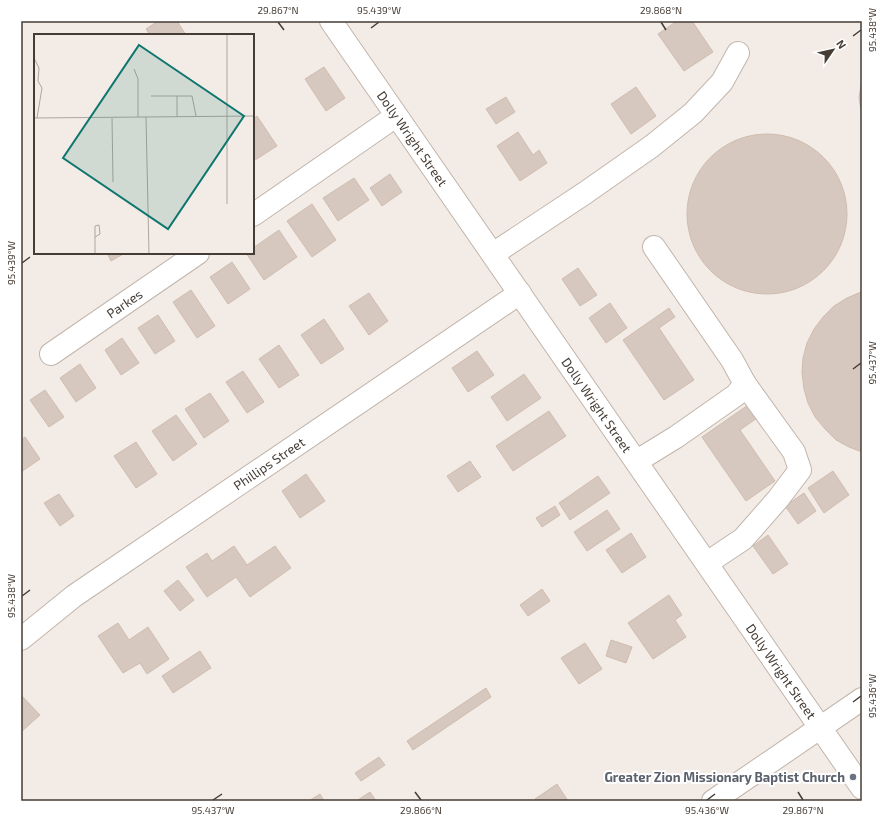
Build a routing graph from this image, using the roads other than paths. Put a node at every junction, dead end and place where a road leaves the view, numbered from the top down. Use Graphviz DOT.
graph roads {
  1 [pos="331,21"];
  2 [pos="738,53"];
  3 [pos="396,116"];
  4 [pos="254,214"];
  5 [pos="654,247"];
  6 [pos="197,254"];
  7 [pos="493,254"];
  8 [pos="520,293"];
  9 [pos="51,354"];
  10 [pos="746,384"];
  11 [pos="637,461"];
  12 [pos="707,563"];
  13 [pos="21,640"];
  14 [pos="862,699"];
  15 [pos="820,727"];
  16 [pos="862,788"];
  17 [pos="713,801"];
  1 -- 3 [label="street, Dolly Wright Street"];
  2 -- 7 [label="street"];
  3 -- 4 [label="street"];
  3 -- 7 [label="street, Dolly Wright Street"];
  5 -- 10 [label="street"];
  6 -- 9 [label="street, Parkes"];
  7 -- 8 [label="street, Dolly Wright Street"];
  8 -- 11 [label="street, Dolly Wright Street"];
  8 -- 13 [label="street, Phillips Street"];
  10 -- 11 [label="street"];
  10 -- 12 [label="street"];
  11 -- 12 [label="street, Dolly Wright Street"];
  12 -- 15 [label="street, Dolly Wright Street"];
  14 -- 15 [label="street"];
  15 -- 16 [label="street, Dolly Wright Street"];
  15 -- 17 [label="street"];
}
